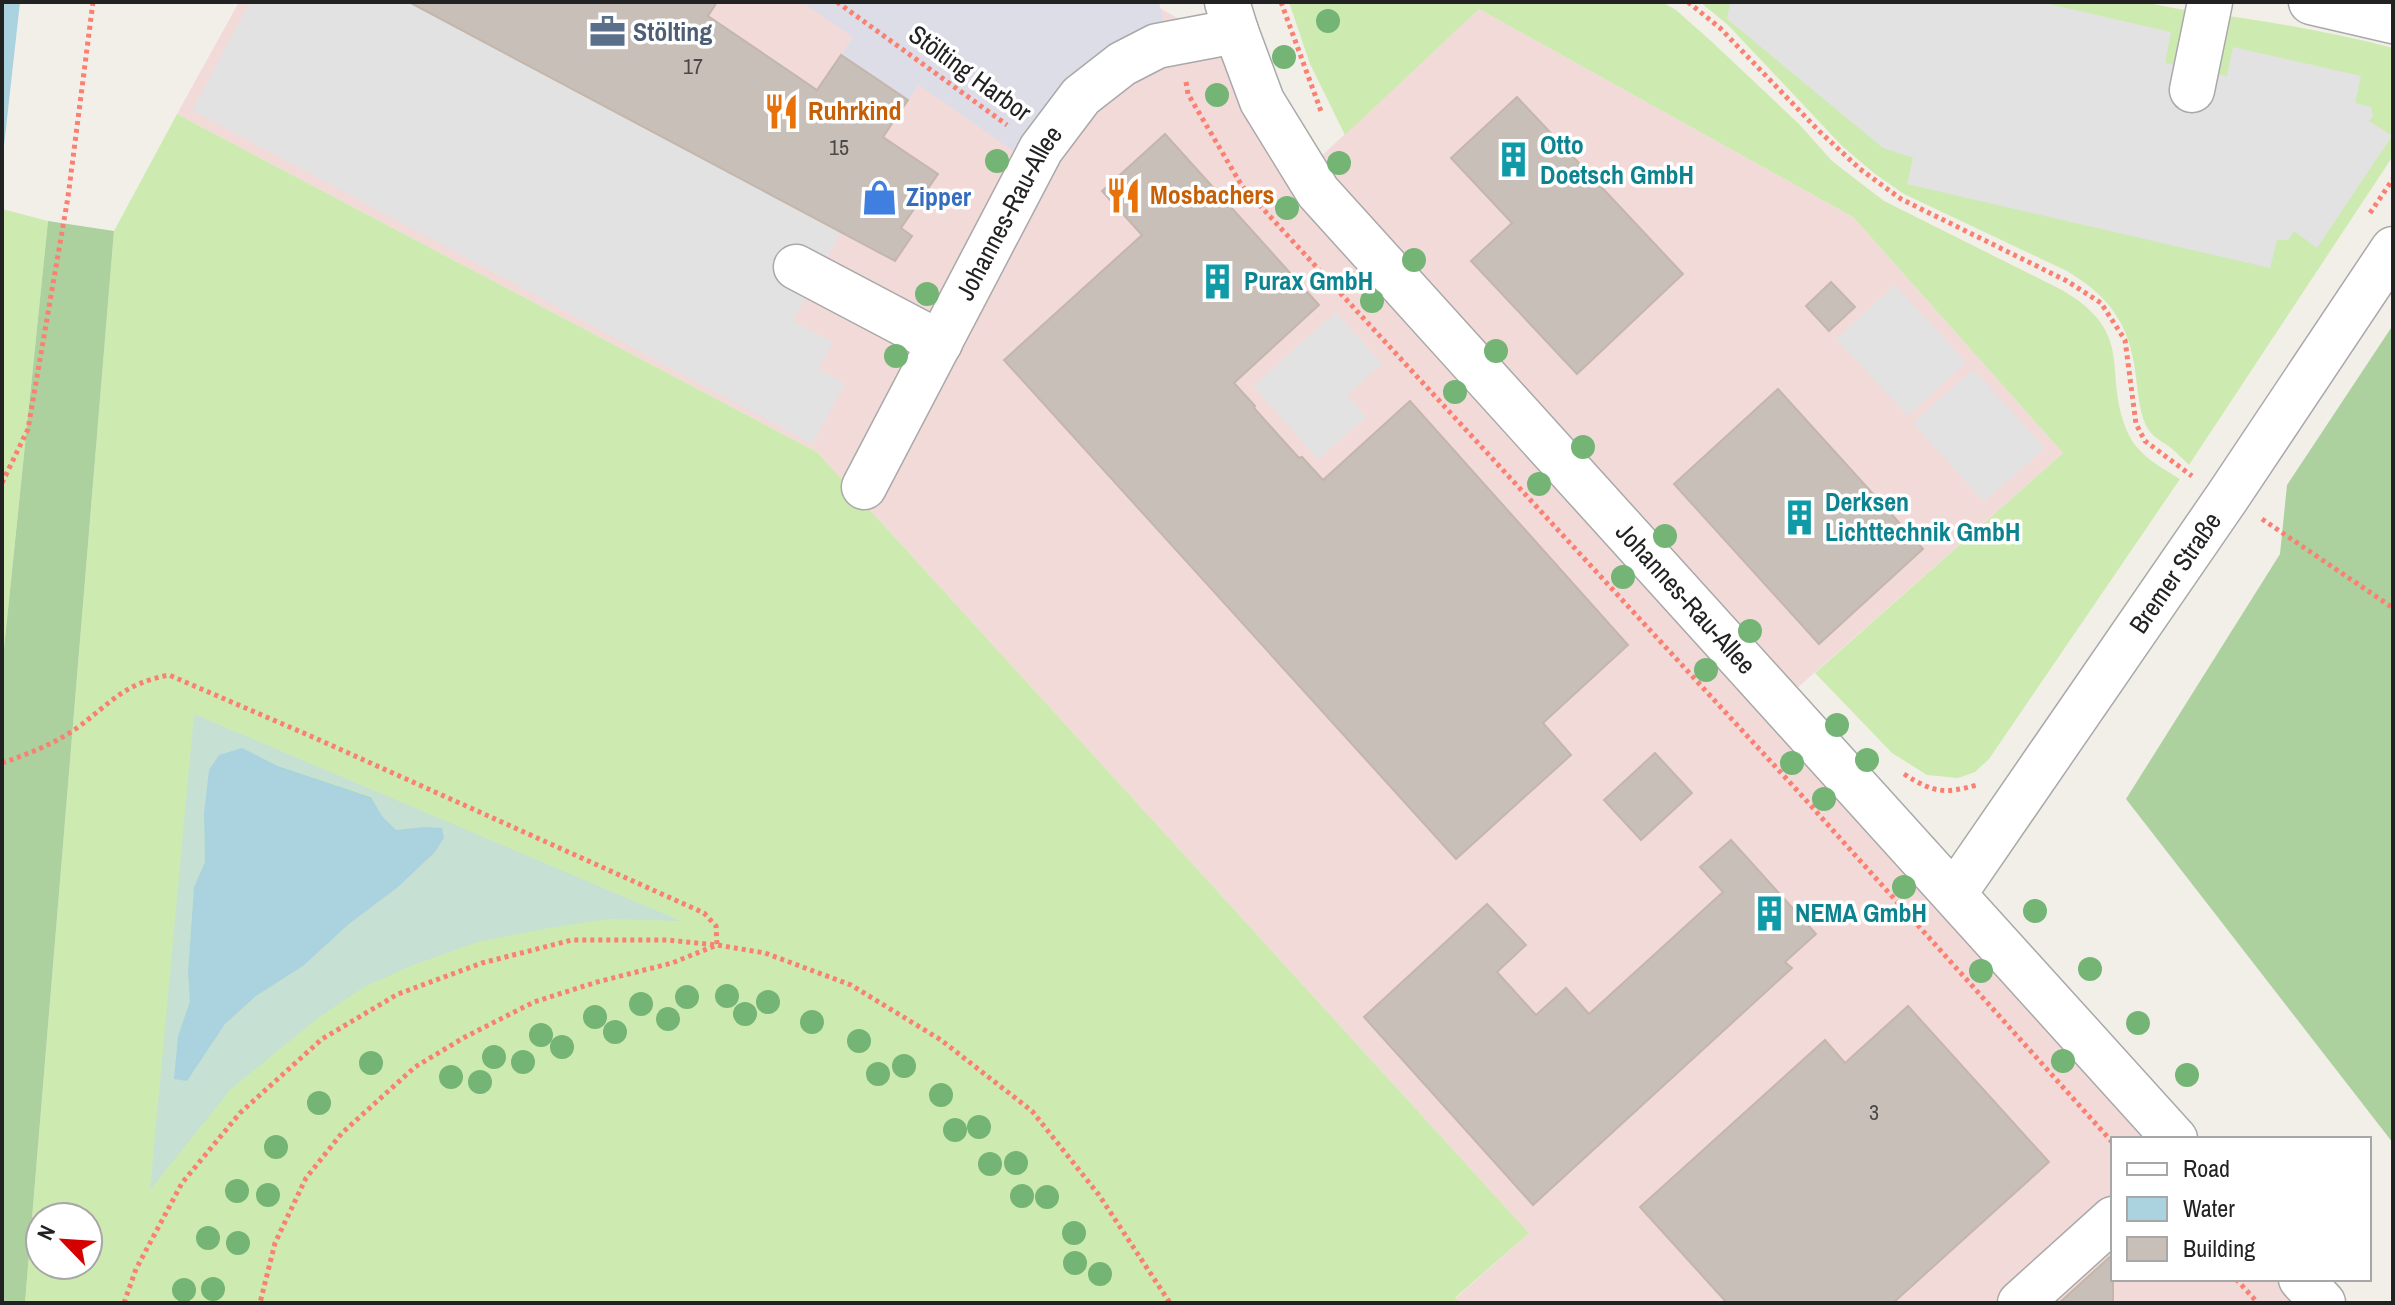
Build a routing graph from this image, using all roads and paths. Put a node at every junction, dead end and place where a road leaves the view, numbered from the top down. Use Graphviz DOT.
graph roads {
  1 [pos="93,2"];
  2 [pos="837,2"];
  3 [pos="1281,2"];
  4 [pos="1688,2"];
  5 [pos="2210,2"];
  6 [pos="2311,2"];
  7 [pos="1232,16"];
  8 [pos="2393,21"];
  9 [pos="1184,73"];
  10 [pos="2192,90"];
  11 [pos="1325,120"];
  12 [pos="1041,149"];
  13 [pos="2393,179"];
  14 [pos="2380,233"];
  15 [pos="796,267"];
  16 [pos="940,343"];
  17 [pos="2185,471"];
  18 [pos="2193,476"];
  19 [pos="2,483"];
  20 [pos="864,487"];
  21 [pos="2184,489"];
  22 [pos="2253,513"];
  23 [pos="2393,608"];
  24 [pos="2,763"];
  25 [pos="1895,767"];
  26 [pos="1978,784"];
  27 [pos="1954,894"];
  28 [pos="717,945"];
  29 [pos="2173,1137"];
  30 [pos="2111,1141"];
  31 [pos="2111,1221"];
  32 [pos="2238,1281"];
  33 [pos="2303,1281"];
  34 [pos="124,1303"];
  35 [pos="260,1303"];
  36 [pos="1170,1303"];
  37 [pos="2020,1303"];
  38 [pos="2258,1303"];
  39 [pos="2323,1303"];
  1 -- 19 [label="path"];
  2 -- 12 [label="path, Stölting Harbor"];
  3 -- 11 [label="path"];
  4 -- 17 [label="path"];
  5 -- 10 [label="street"];
  6 -- 8 [label="street"];
  7 -- 12 [label="street, Johannes-Rau-Allee"];
  7 -- 27 [label="street, Johannes-Rau-Allee"];
  9 -- 30 [label="path"];
  12 -- 16 [label="street, Johannes-Rau-Allee"];
  13 -- 14 [label="path"];
  14 -- 27 [label="street, Bremer Straße"];
  15 -- 16 [label="street"];
  16 -- 20 [label="street, Johannes-Rau-Allee"];
  18 -- 21 [label="path"];
  22 -- 23 [label="path"];
  24 -- 28 [label="path"];
  25 -- 26 [label="path"];
  27 -- 29 [label="street, Johannes-Rau-Allee"];
  28 -- 34 [label="path"];
  28 -- 35 [label="path"];
  28 -- 36 [label="path"];
  31 -- 37 [label="street"];
  32 -- 38 [label="path"];
  33 -- 39 [label="street"];
}
